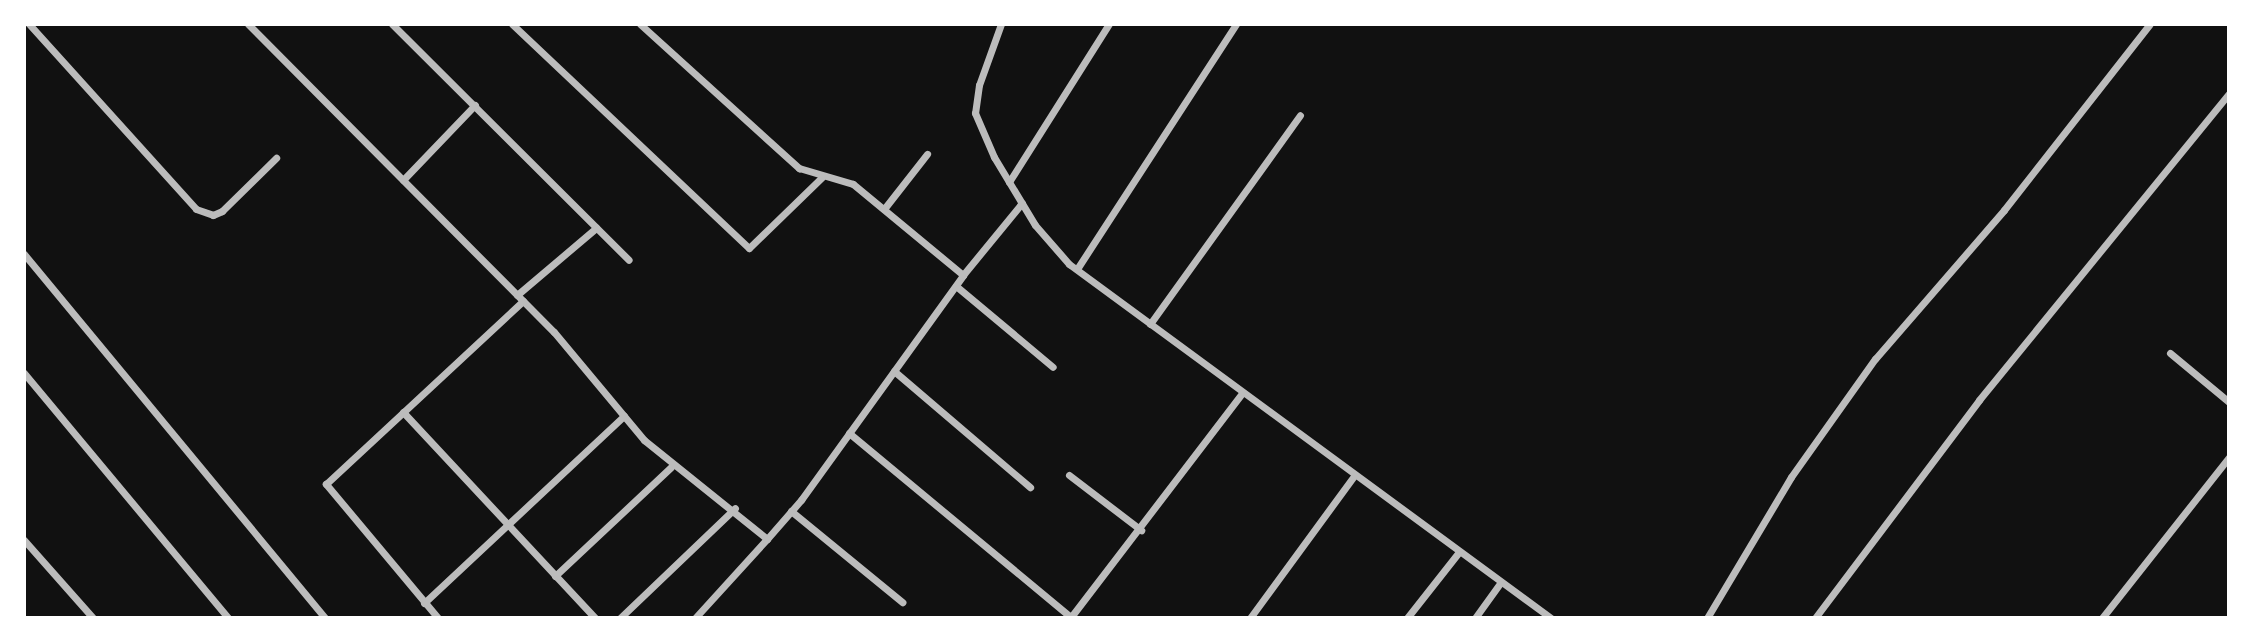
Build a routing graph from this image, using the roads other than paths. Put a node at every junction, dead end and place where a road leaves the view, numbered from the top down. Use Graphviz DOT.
graph roads {
  1 [pos="29,24"];
  2 [pos="248,24"];
  3 [pos="392,24"];
  4 [pos="512,24"];
  5 [pos="640,24"];
  6 [pos="1001,24"];
  7 [pos="1109,24"];
  8 [pos="1236,24"];
  9 [pos="2150,24"];
  10 [pos="2229,94"];
  11 [pos="475,105"];
  12 [pos="1300,115"];
  13 [pos="927,154"];
  14 [pos="276,158"];
  15 [pos="822,177"];
  16 [pos="403,180"];
  17 [pos="1009,182"];
  18 [pos="1022,203"];
  19 [pos="884,209"];
  20 [pos="596,228"];
  21 [pos="24,254"];
  22 [pos="629,260"];
  23 [pos="1077,269"];
  24 [pos="963,275"];
  25 [pos="956,286"];
  26 [pos="520,298"];
  27 [pos="1150,324"];
  28 [pos="2170,353"];
  29 [pos="1053,367"];
  30 [pos="894,371"];
  31 [pos="24,373"];
  32 [pos="1242,393"];
  33 [pos="2229,402"];
  34 [pos="403,412"];
  35 [pos="624,416"];
  36 [pos="849,433"];
  37 [pos="2229,457"];
  38 [pos="671,467"];
  39 [pos="1069,475"];
  40 [pos="1354,476"];
  41 [pos="1030,487"];
  42 [pos="735,508"];
  43 [pos="791,511"];
  44 [pos="506,525"];
  45 [pos="1141,530"];
  46 [pos="767,539"];
  47 [pos="24,540"];
  48 [pos="1459,552"];
  49 [pos="555,576"];
  50 [pos="1501,582"];
  51 [pos="902,602"];
  52 [pos="424,603"];
  53 [pos="93,618"];
  54 [pos="228,618"];
  55 [pos="325,618"];
  56 [pos="438,618"];
  57 [pos="595,618"];
  58 [pos="620,618"];
  59 [pos="695,618"];
  60 [pos="1250,618"];
  61 [pos="1407,618"];
  62 [pos="1475,618"];
  63 [pos="1551,618"];
  64 [pos="1707,618"];
  65 [pos="1815,618"];
  66 [pos="2102,618"];
  1 -- 14 [label="street"];
  2 -- 16 [label="street"];
  3 -- 11 [label="street"];
  4 -- 15 [label="street"];
  5 -- 15 [label="street"];
  6 -- 17 [label="street"];
  7 -- 17 [label="street"];
  8 -- 23 [label="street"];
  9 -- 64 [label="street"];
  10 -- 65 [label="street"];
  11 -- 16 [label="street"];
  11 -- 20 [label="street"];
  12 -- 27 [label="street"];
  13 -- 19 [label="street"];
  15 -- 19 [label="street"];
  16 -- 26 [label="street"];
  17 -- 18 [label="street"];
  18 -- 23 [label="street"];
  18 -- 24 [label="street"];
  19 -- 24 [label="street"];
  20 -- 22 [label="street"];
  20 -- 26 [label="street"];
  21 -- 55 [label="street"];
  23 -- 27 [label="street"];
  24 -- 25 [label="street"];
  25 -- 29 [label="street"];
  25 -- 30 [label="street"];
  26 -- 34 [label="street"];
  26 -- 35 [label="street"];
  27 -- 32 [label="street"];
  28 -- 33 [label="street"];
  30 -- 36 [label="street"];
  30 -- 41 [label="street"];
  31 -- 54 [label="street"];
  32 -- 40 [label="street"];
  32 -- 45 [label="street"];
  34 -- 44 [label="street"];
  34 -- 52 [label="street"];
  35 -- 38 [label="street"];
  35 -- 44 [label="street"];
  36 -- 43 [label="street"];
  36 -- 45 [label="street"];
  37 -- 66 [label="street"];
  38 -- 42 [label="street"];
  38 -- 49 [label="street"];
  39 -- 45 [label="street"];
  40 -- 48 [label="street"];
  40 -- 60 [label="street"];
  42 -- 46 [label="street"];
  42 -- 58 [label="street"];
  43 -- 46 [label="street"];
  43 -- 51 [label="street"];
  44 -- 49 [label="street"];
  44 -- 52 [label="street"];
  46 -- 59 [label="street"];
  47 -- 53 [label="street"];
  48 -- 50 [label="street"];
  48 -- 61 [label="street"];
  49 -- 57 [label="street"];
  50 -- 62 [label="street"];
  50 -- 63 [label="street"];
  52 -- 56 [label="street"];
}
